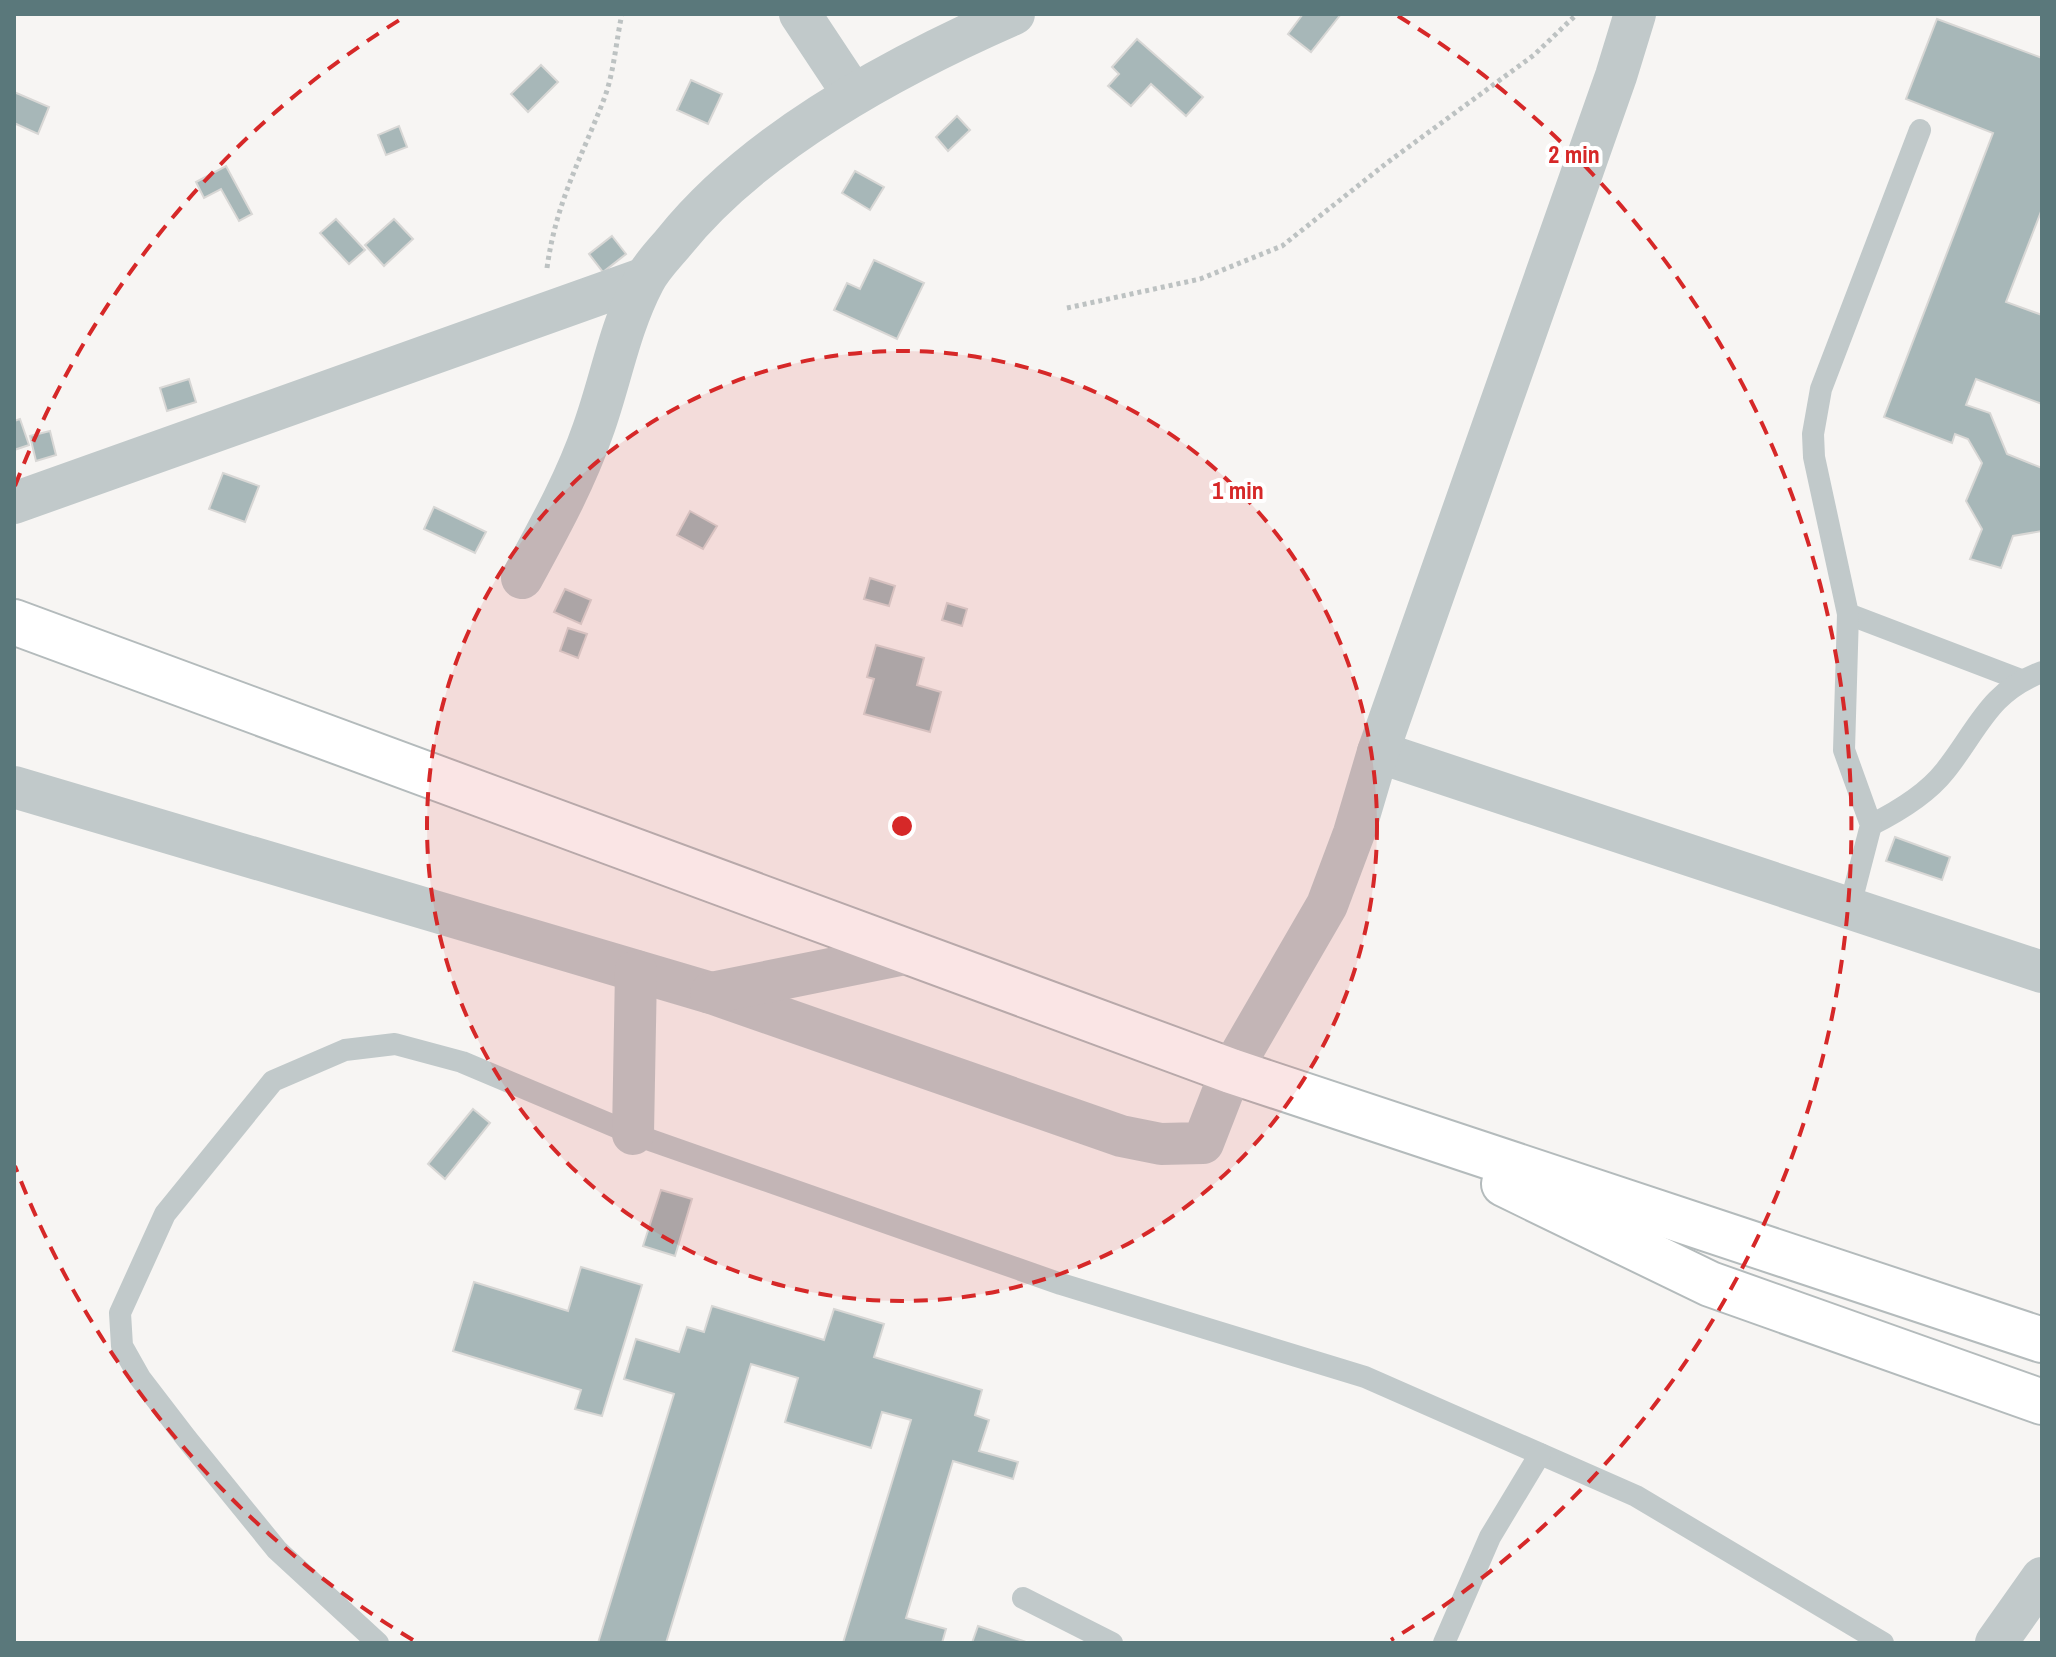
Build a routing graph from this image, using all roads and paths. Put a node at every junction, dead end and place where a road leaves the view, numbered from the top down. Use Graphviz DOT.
graph roads {
  1 [pos="622,14"];
  2 [pos="800,14"];
  3 [pos="1014,14"];
  4 [pos="1577,14"];
  5 [pos="1635,14"];
  6 [pos="853,94"];
  7 [pos="1920,130"];
  8 [pos="645,278"];
  9 [pos="1067,308"];
  10 [pos="540,317"];
  11 [pos="14,503"];
  12 [pos="522,578"];
  13 [pos="1848,614"];
  14 [pos="14,622"];
  15 [pos="2042,672"];
  16 [pos="2021,680"];
  17 [pos="1378,752"];
  18 [pos="14,787"];
  19 [pos="1871,825"];
  20 [pos="1850,906"];
  21 [pos="910,953"];
  22 [pos="636,971"];
  23 [pos="2042,972"];
  24 [pos="711,993"];
  25 [pos="1231,1071"];
  26 [pos="1351,1110"];
  27 [pos="633,1134"];
  28 [pos="2042,1340"];
  29 [pos="2042,1402"];
  30 [pos="1540,1454"];
  31 [pos="2042,1578"];
  32 [pos="1023,1598"];
  33 [pos="378,1643"];
  34 [pos="1112,1643"];
  35 [pos="1444,1643"];
  36 [pos="1883,1643"];
  37 [pos="1996,1643"];
  1 -- 10 [label="path"];
  2 -- 6 [label="street"];
  3 -- 6 [label="street"];
  4 -- 9 [label="path"];
  5 -- 17 [label="street"];
  6 -- 8 [label="street"];
  7 -- 13 [label="lane"];
  8 -- 10 [label="street"];
  8 -- 12 [label="street"];
  10 -- 11 [label="street"];
  13 -- 16 [label="lane"];
  13 -- 19 [label="lane"];
  14 -- 21 [label="highway"];
  15 -- 16 [label="lane"];
  16 -- 19 [label="lane"];
  17 -- 20 [label="street"];
  17 -- 25 [label="street"];
  18 -- 22 [label="street"];
  19 -- 20 [label="lane"];
  20 -- 23 [label="street"];
  21 -- 24 [label="street"];
  21 -- 25 [label="highway"];
  22 -- 24 [label="street"];
  22 -- 27 [label="street"];
  24 -- 25 [label="street"];
  25 -- 26 [label="highway"];
  26 -- 28 [label="highway"];
  26 -- 29 [label="highway"];
  27 -- 30 [label="lane"];
  27 -- 33 [label="lane"];
  30 -- 35 [label="lane"];
  30 -- 36 [label="lane"];
  31 -- 37 [label="street"];
  32 -- 34 [label="lane"];
}
